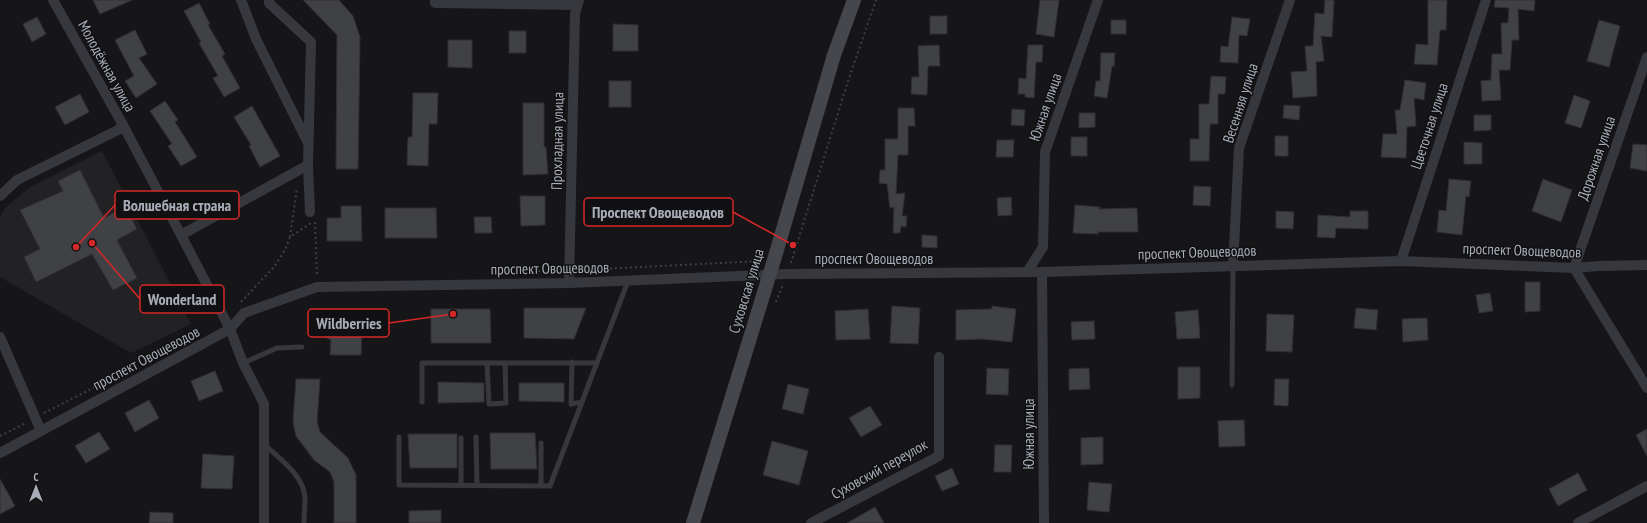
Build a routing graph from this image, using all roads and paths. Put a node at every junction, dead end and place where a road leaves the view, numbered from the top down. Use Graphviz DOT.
graph roads {
  1 [pos="53,0"];
  2 [pos="241,0"];
  3 [pos="269,0"];
  4 [pos="435,0"];
  5 [pos="854,0"];
  6 [pos="876,0"];
  7 [pos="1098,0"];
  8 [pos="1290,0"];
  9 [pos="1486,0"];
  10 [pos="578,2"];
  11 [pos="1647,57"];
  12 [pos="123,125"];
  13 [pos="308,143"];
  14 [pos="308,165"];
  15 [pos="297,187"];
  16 [pos="0,196"];
  17 [pos="310,212"];
  18 [pos="181,235"];
  19 [pos="290,237"];
  20 [pos="792,261"];
  21 [pos="1401,261"];
  22 [pos="1647,265"];
  23 [pos="1233,266"];
  24 [pos="1574,268"];
  25 [pos="1027,272"];
  26 [pos="1042,272"];
  27 [pos="770,274"];
  28 [pos="316,276"];
  29 [pos="628,281"];
  30 [pos="569,283"];
  31 [pos="241,302"];
  32 [pos="230,329"];
  33 [pos="0,337"];
  34 [pos="302,347"];
  35 [pos="939,356"];
  36 [pos="572,362"];
  37 [pos="243,363"];
  38 [pos="488,363"];
  39 [pos="505,363"];
  40 [pos="597,363"];
  41 [pos="114,378"];
  42 [pos="1232,385"];
  43 [pos="1647,388"];
  44 [pos="422,402"];
  45 [pos="582,402"];
  46 [pos="36,417"];
  47 [pos="41,431"];
  48 [pos="0,436"];
  49 [pos="399,437"];
  50 [pos="476,437"];
  51 [pos="461,438"];
  52 [pos="263,443"];
  53 [pos="541,443"];
  54 [pos="0,453"];
  55 [pos="461,485"];
  56 [pos="476,485"];
  57 [pos="541,485"];
  58 [pos="1647,486"];
  59 [pos="264,523"];
  60 [pos="304,523"];
  61 [pos="693,523"];
  62 [pos="811,523"];
  63 [pos="1044,523"];
  64 [pos="1578,523"];
  1 -- 12 [label="street, Молодёжная улица"];
  2 -- 13 [label="street"];
  3 -- 13 [label="street"];
  4 -- 10 [label="street"];
  5 -- 27 [label="street, Суховская улица"];
  6 -- 20 [label="path"];
  7 -- 25 [label="street, Южная улица"];
  8 -- 23 [label="street, Весенняя улица"];
  9 -- 21 [label="street, Цветочная улица"];
  10 -- 30 [label="street, Прохладная улица"];
  11 -- 24 [label="street, Дорожная улица"];
  12 -- 16 [label="street, Молодёжная улица"];
  12 -- 18 [label="street, Молодёжная улица"];
  13 -- 14 [label="street"];
  14 -- 17 [label="street"];
  14 -- 18 [label="street"];
  15 -- 19 [label="path"];
  18 -- 32 [label="street, Молодёжная улица"];
  19 -- 28 [label="path"];
  19 -- 31 [label="path"];
  21 -- 23 [label="street, проспект Овощеводов"];
  21 -- 24 [label="street, проспект Овощеводов"];
  22 -- 24 [label="street, проспект Овощеводов"];
  23 -- 26 [label="street, проспект Овощеводов"];
  23 -- 42 [label="lane"];
  24 -- 43 [label="street"];
  25 -- 26 [label="street, проспект Овощеводов"];
  25 -- 27 [label="street, проспект Овощеводов"];
  26 -- 63 [label="street, Южная улица"];
  27 -- 29 [label="street, проспект Овощеводов"];
  27 -- 61 [label="street, Суховская улица"];
  29 -- 30 [label="street, проспект Овощеводов"];
  29 -- 40 [label="lane"];
  30 -- 32 [label="street, проспект Овощеводов"];
  32 -- 37 [label="street, Молодёжная улица"];
  32 -- 47 [label="street, проспект Овощеводов"];
  33 -- 46 [label="street"];
  34 -- 37 [label="lane"];
  35 -- 62 [label="street, Суховский переулок"];
  36 -- 39 [label="lane"];
  36 -- 40 [label="lane"];
  36 -- 45 [label="lane"];
  37 -- 52 [label="street, Молодёжная улица"];
  38 -- 39 [label="lane"];
  38 -- 39 [label="lane"];
  38 -- 44 [label="lane"];
  40 -- 45 [label="lane"];
  41 -- 46 [label="path"];
  45 -- 57 [label="lane"];
  46 -- 47 [label="street"];
  46 -- 48 [label="path"];
  47 -- 54 [label="street, проспект Овощеводов"];
  49 -- 55 [label="lane"];
  50 -- 56 [label="lane"];
  51 -- 55 [label="lane"];
  52 -- 59 [label="street, Молодёжная улица"];
  52 -- 60 [label="lane"];
  53 -- 57 [label="lane"];
  55 -- 56 [label="lane"];
  56 -- 57 [label="lane"];
  58 -- 64 [label="street"];
}
